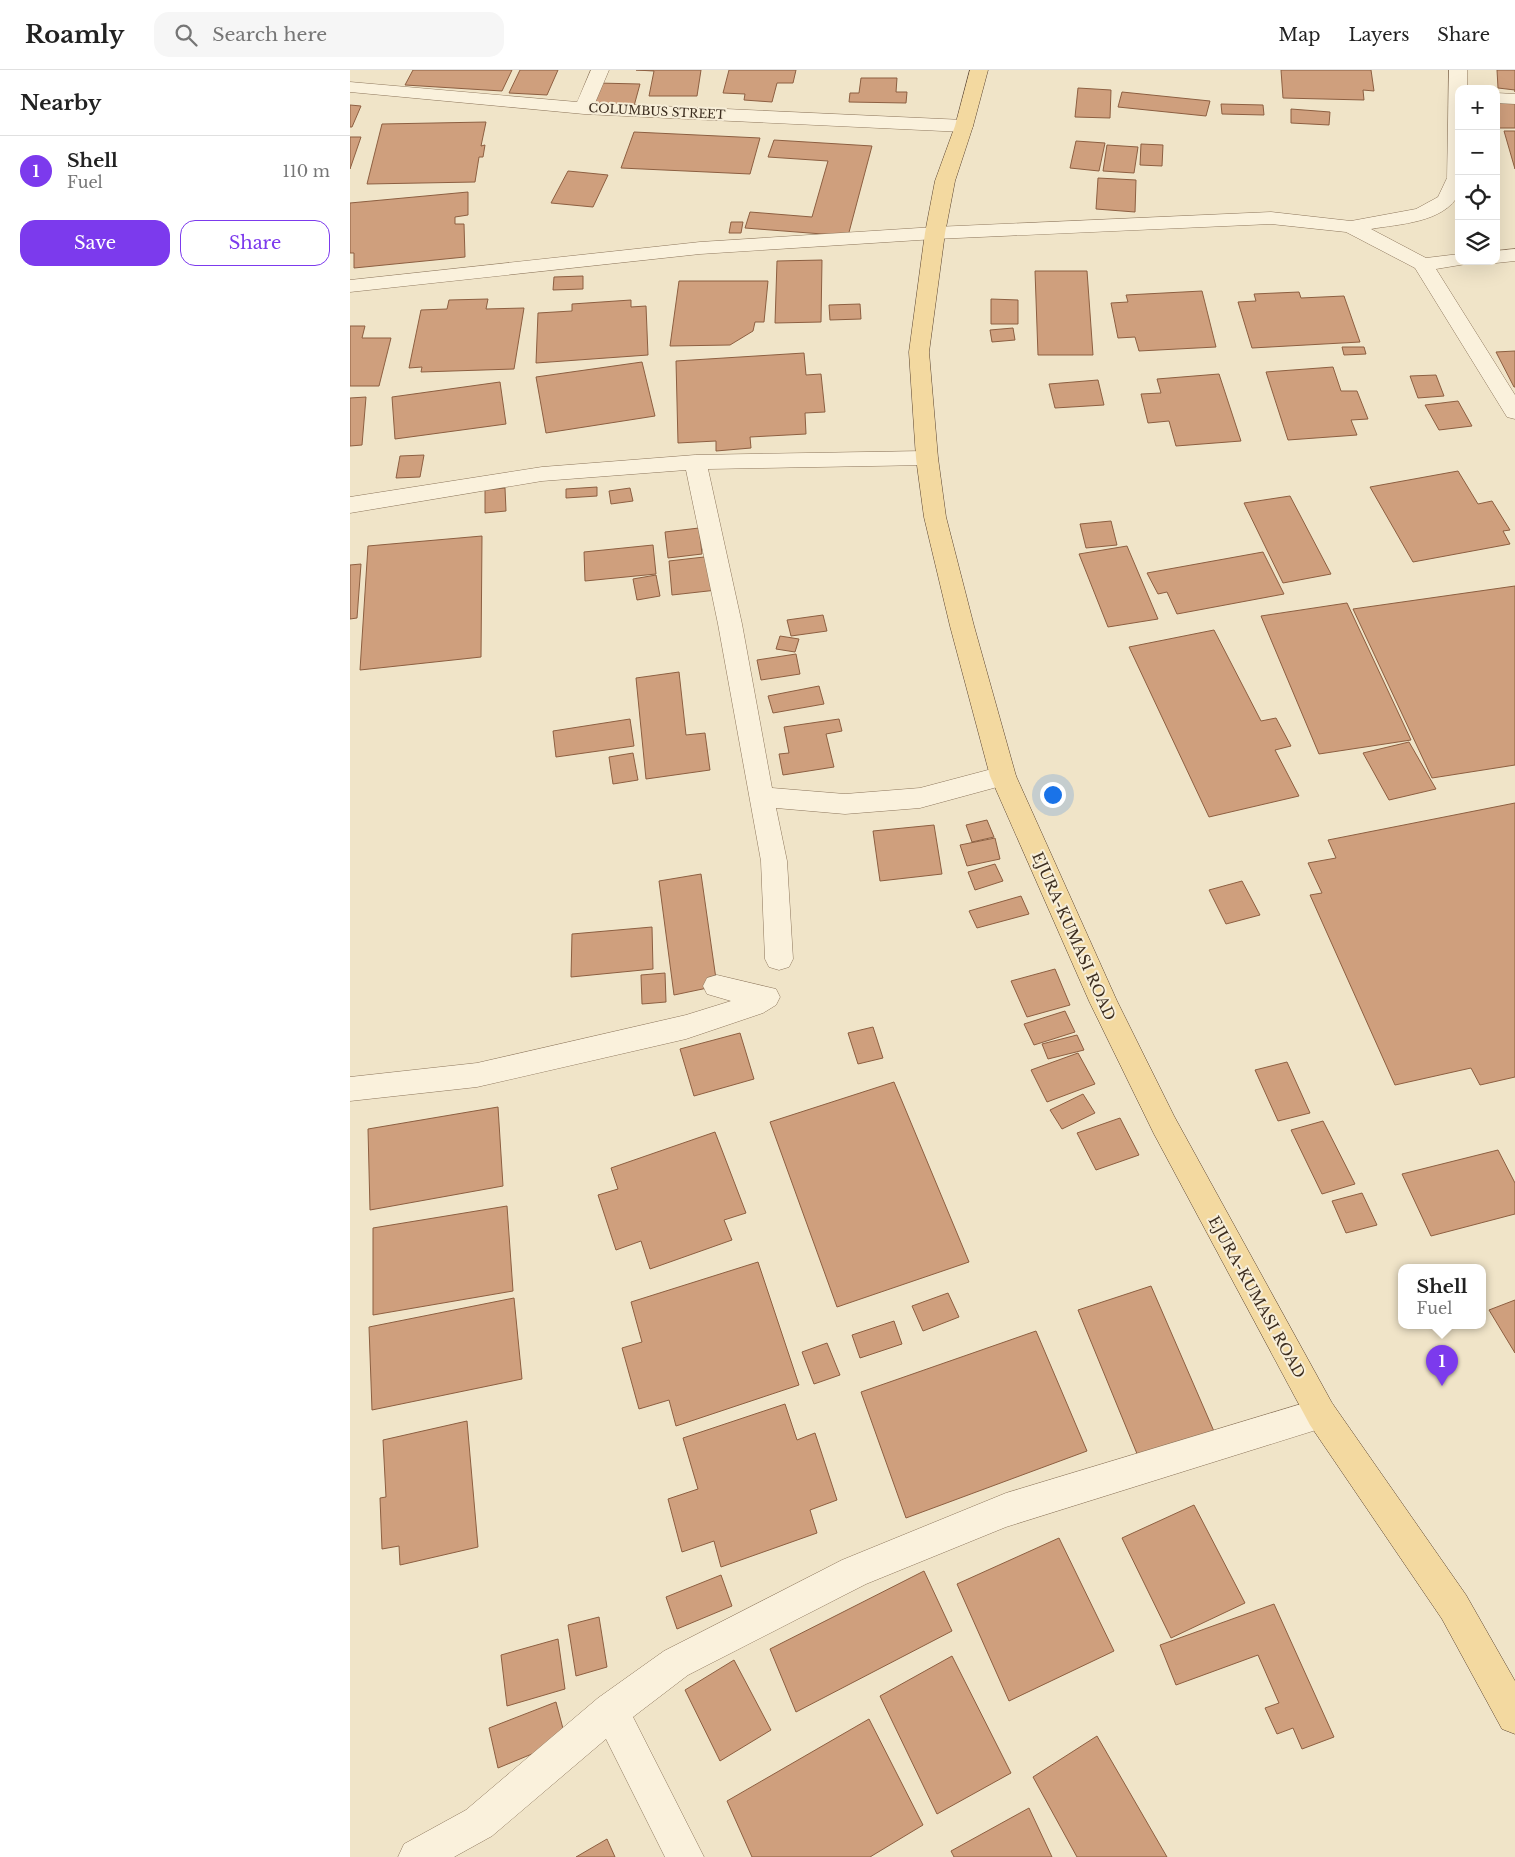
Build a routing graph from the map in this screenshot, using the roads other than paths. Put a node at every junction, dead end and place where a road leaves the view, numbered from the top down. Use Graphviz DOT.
graph roads {
  1 [pos="600,70"];
  2 [pos="979,70"];
  3 [pos="1458,70"];
  4 [pos="1458,85"];
  5 [pos="350,87"];
  6 [pos="1500,98"];
  7 [pos="1515,99"];
  8 [pos="584,108"];
  9 [pos="964,126"];
  10 [pos="1458,130"];
  11 [pos="1351,227"];
  12 [pos="934,233"];
  13 [pos="1515,255"];
  14 [pos="1500,256"];
  15 [pos="1455,260"];
  16 [pos="1423,264"];
  17 [pos="350,286"];
  18 [pos="1515,412"];
  19 [pos="926,458"];
  20 [pos="695,462"];
  21 [pos="350,505"];
  22 [pos="1003,776"];
  23 [pos="761,797"];
  24 [pos="779,959"];
  25 [pos="717,986"];
  26 [pos="350,1089"];
  27 [pos="1320,1414"];
  28 [pos="612,1711"];
  29 [pos="1515,1716"];
  30 [pos="417,1857"];
  31 [pos="685,1857"];
  1 -- 8 [label="street"];
  2 -- 9 [label="main road, EJURA-KUMASI ROAD"];
  3 -- 4 [label="street"];
  5 -- 8 [label="street, COLUMBUS STREET"];
  6 -- 7 [label="street"];
  8 -- 9 [label="street, COLUMBUS STREET"];
  9 -- 12 [label="main road, EJURA-KUMASI ROAD"];
  10 -- 11 [label="street"];
  11 -- 12 [label="street"];
  11 -- 16 [label="street"];
  12 -- 17 [label="street"];
  12 -- 19 [label="main road, EJURA-KUMASI ROAD"];
  13 -- 14 [label="street"];
  15 -- 16 [label="street"];
  16 -- 18 [label="street"];
  19 -- 20 [label="street"];
  19 -- 22 [label="main road, EJURA-KUMASI ROAD"];
  20 -- 21 [label="street"];
  20 -- 23 [label="street"];
  22 -- 23 [label="street"];
  22 -- 27 [label="main road, EJURA-KUMASI ROAD"];
  23 -- 24 [label="street"];
  25 -- 26 [label="street"];
  27 -- 28 [label="street"];
  27 -- 29 [label="main road, EJURA-KUMASI ROAD"];
  28 -- 30 [label="street"];
  28 -- 31 [label="street"];
}
